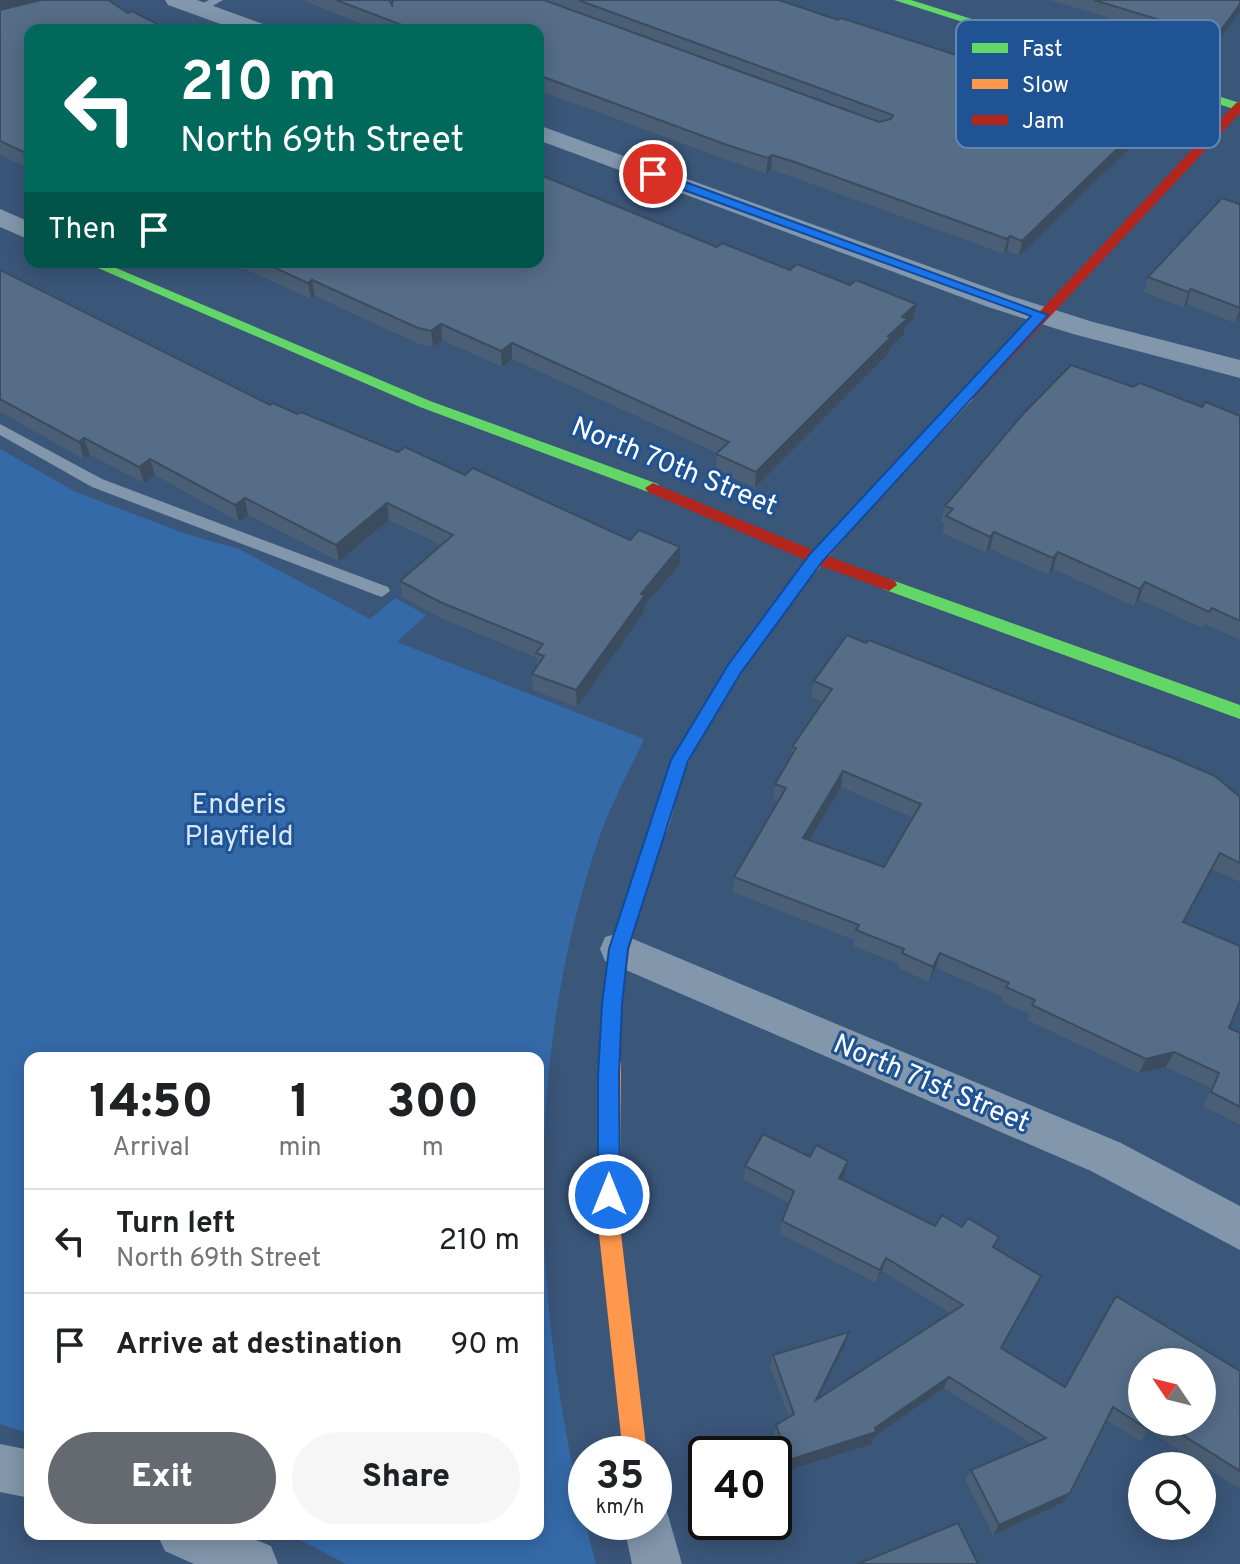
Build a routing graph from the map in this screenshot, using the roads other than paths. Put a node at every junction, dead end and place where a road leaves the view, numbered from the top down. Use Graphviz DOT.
graph roads {
  1 [pos="176,0"];
  2 [pos="900,0"];
  3 [pos="209,4"];
  4 [pos="964,20"];
  5 [pos="247,24"];
  6 [pos="1220,101"];
  7 [pos="1240,107"];
  8 [pos="1220,128"];
  9 [pos="544,134"];
  10 [pos="1201,148"];
  11 [pos="0,217"];
  12 [pos="24,229"];
  13 [pos="105,268"];
  14 [pos="1041,315"];
  15 [pos="1240,369"];
  16 [pos="0,429"];
  17 [pos="816,558"];
  18 [pos="382,591"];
  19 [pos="1240,712"];
  20 [pos="619,949"];
  21 [pos="1240,1229"];
  22 [pos="633,1436"];
  23 [pos="0,1468"];
  24 [pos="24,1473"];
  25 [pos="196,1540"];
  26 [pos="652,1540"];
  27 [pos="253,1564"];
  28 [pos="657,1564"];
  1 -- 3 [label="street"];
  2 -- 4 [label="street"];
  3 -- 5 [label="street"];
  6 -- 7 [label="street"];
  7 -- 8 [label="street"];
  9 -- 14 [label="street"];
  10 -- 14 [label="street"];
  11 -- 12 [label="street"];
  13 -- 17 [label="street, North 70th Street"];
  14 -- 15 [label="street"];
  14 -- 17 [label="street"];
  16 -- 18 [label="lane"];
  17 -- 19 [label="street, North 70th Street"];
  17 -- 20 [label="street"];
  20 -- 21 [label="street, North 71st Street"];
  20 -- 22 [label="street"];
  23 -- 24 [label="street"];
  25 -- 27 [label="street"];
  26 -- 28 [label="street"];
}
